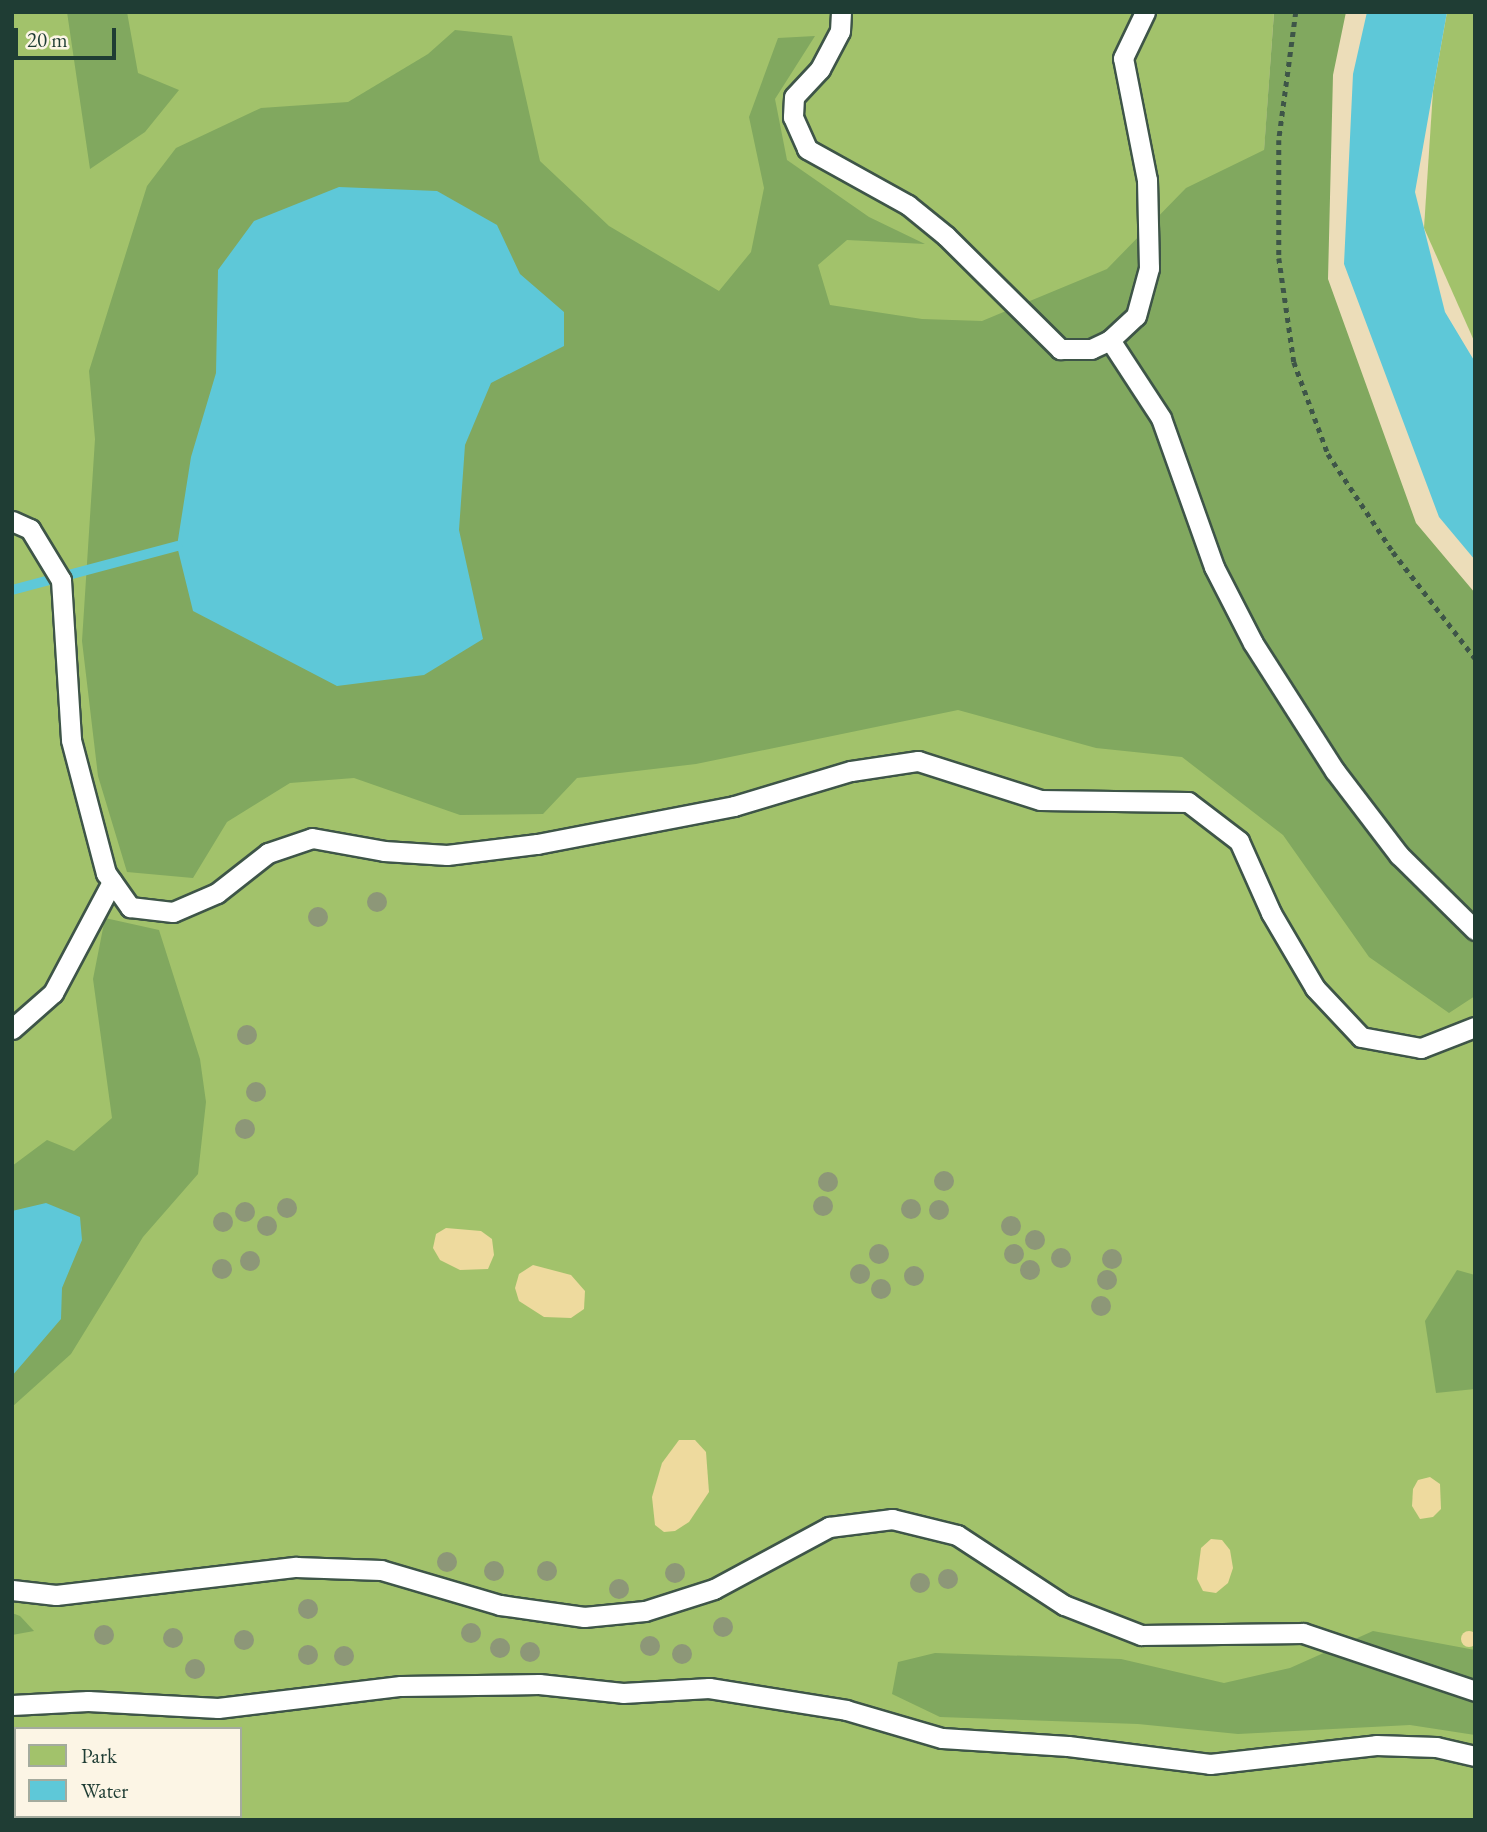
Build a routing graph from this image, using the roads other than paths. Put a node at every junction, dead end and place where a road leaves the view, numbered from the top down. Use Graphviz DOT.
graph roads {
  1 [pos="841,12"];
  2 [pos="1145,12"];
  3 [pos="1110,340"];
  4 [pos="12,521"];
  5 [pos="112,882"];
  6 [pos="1475,930"];
  7 [pos="1475,1027"];
  8 [pos="12,1029"];
  9 [pos="12,1590"];
  10 [pos="1475,1691"];
  11 [pos="12,1706"];
  12 [pos="1475,1756"];
  1 -- 3 [label="lane"];
  2 -- 3 [label="lane"];
  3 -- 6 [label="lane"];
  4 -- 5 [label="lane"];
  5 -- 7 [label="lane"];
  5 -- 8 [label="lane"];
  9 -- 10 [label="lane"];
  11 -- 12 [label="lane"];
}
